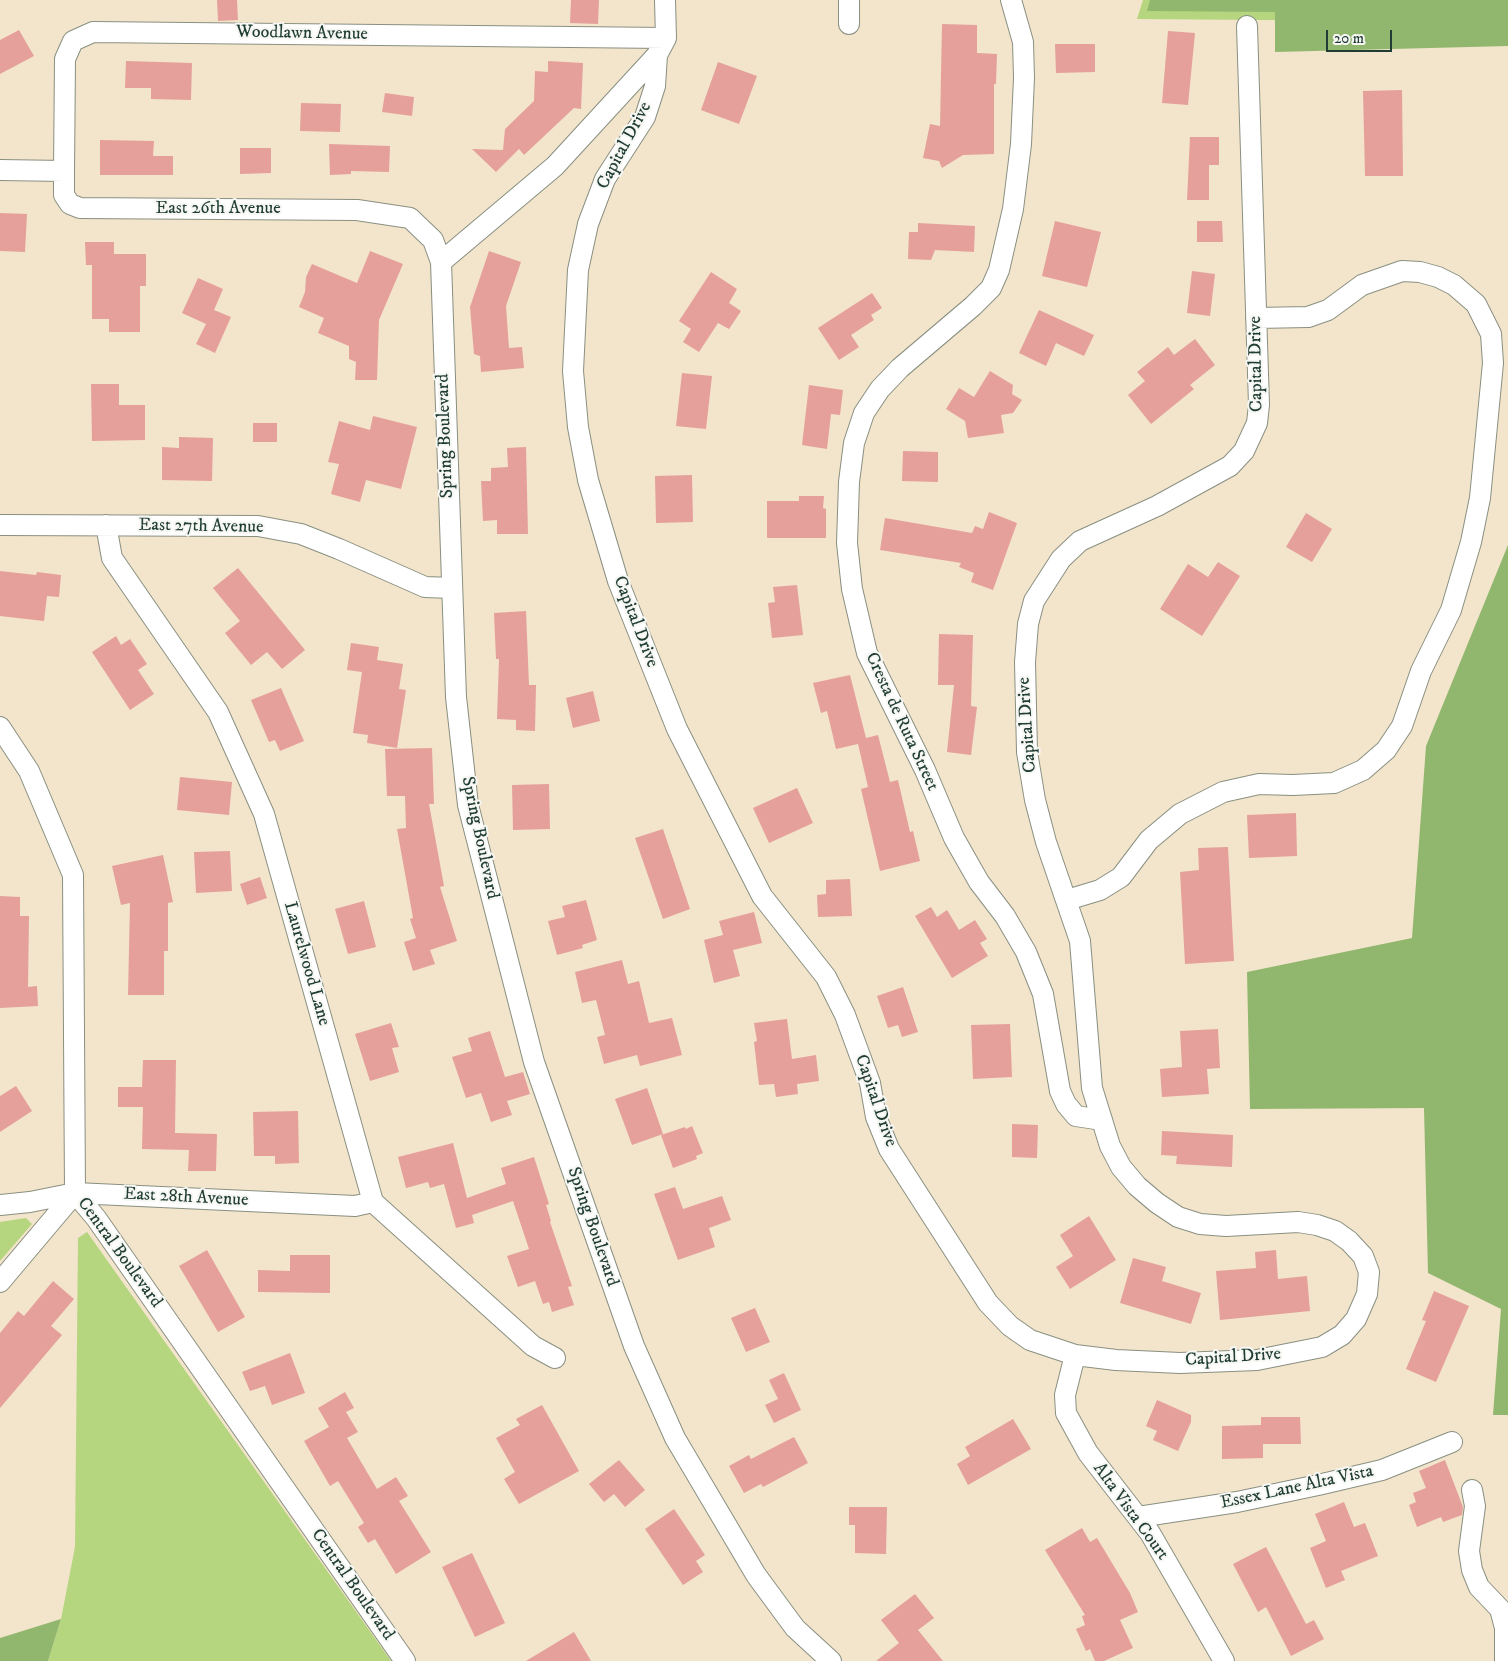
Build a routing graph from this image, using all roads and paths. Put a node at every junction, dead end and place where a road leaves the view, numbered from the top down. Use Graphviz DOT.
graph roads {
  1 [pos="666,0"];
  2 [pos="849,0"];
  3 [pos="1012,0"];
  4 [pos="849,24"];
  5 [pos="1248,26"];
  6 [pos="661,46"];
  7 [pos="0,170"];
  8 [pos="64,171"];
  9 [pos="441,262"];
  10 [pos="1256,318"];
  11 [pos="0,525"];
  12 [pos="106,525"];
  13 [pos="452,588"];
  14 [pos="0,727"];
  15 [pos="1068,900"];
  16 [pos="1102,1120"];
  17 [pos="76,1193"];
  18 [pos="373,1202"];
  19 [pos="0,1205"];
  20 [pos="0,1282"];
  21 [pos="1075,1355"];
  22 [pos="555,1358"];
  23 [pos="1452,1442"];
  24 [pos="1472,1490"];
  25 [pos="1138,1517"];
  26 [pos="405,1661"];
  27 [pos="831,1661"];
  28 [pos="1224,1661"];
  29 [pos="1505,1661"];
  1 -- 6 [label="street"];
  2 -- 4 [label="street"];
  3 -- 16 [label="street, Cresta de Ruta Street"];
  5 -- 10 [label="street, Capital Drive"];
  6 -- 8 [label="street, Woodlawn Avenue"];
  6 -- 9 [label="street"];
  6 -- 21 [label="street, Capital Drive"];
  7 -- 8 [label="street"];
  8 -- 9 [label="street, East 26th Avenue"];
  9 -- 13 [label="street, Spring Boulevard"];
  10 -- 15 [label="street, Capital Drive"];
  10 -- 15 [label="street"];
  11 -- 12 [label="street, East 27th Avenue"];
  12 -- 13 [label="street, East 27th Avenue"];
  12 -- 18 [label="street, Laurelwood Lane"];
  13 -- 27 [label="street, Spring Boulevard"];
  14 -- 17 [label="street, Central Boulevard"];
  15 -- 16 [label="street, Capital Drive"];
  16 -- 21 [label="street, Capital Drive"];
  17 -- 18 [label="street, East 28th Avenue"];
  17 -- 19 [label="street, East 28th Avenue"];
  17 -- 20 [label="street"];
  17 -- 26 [label="street, Central Boulevard"];
  18 -- 22 [label="street"];
  21 -- 25 [label="street, Alta Vista Court"];
  23 -- 25 [label="street, Essex Lane Alta Vista"];
  24 -- 29 [label="street"];
  25 -- 28 [label="street, Alta Vista Court"];
}
